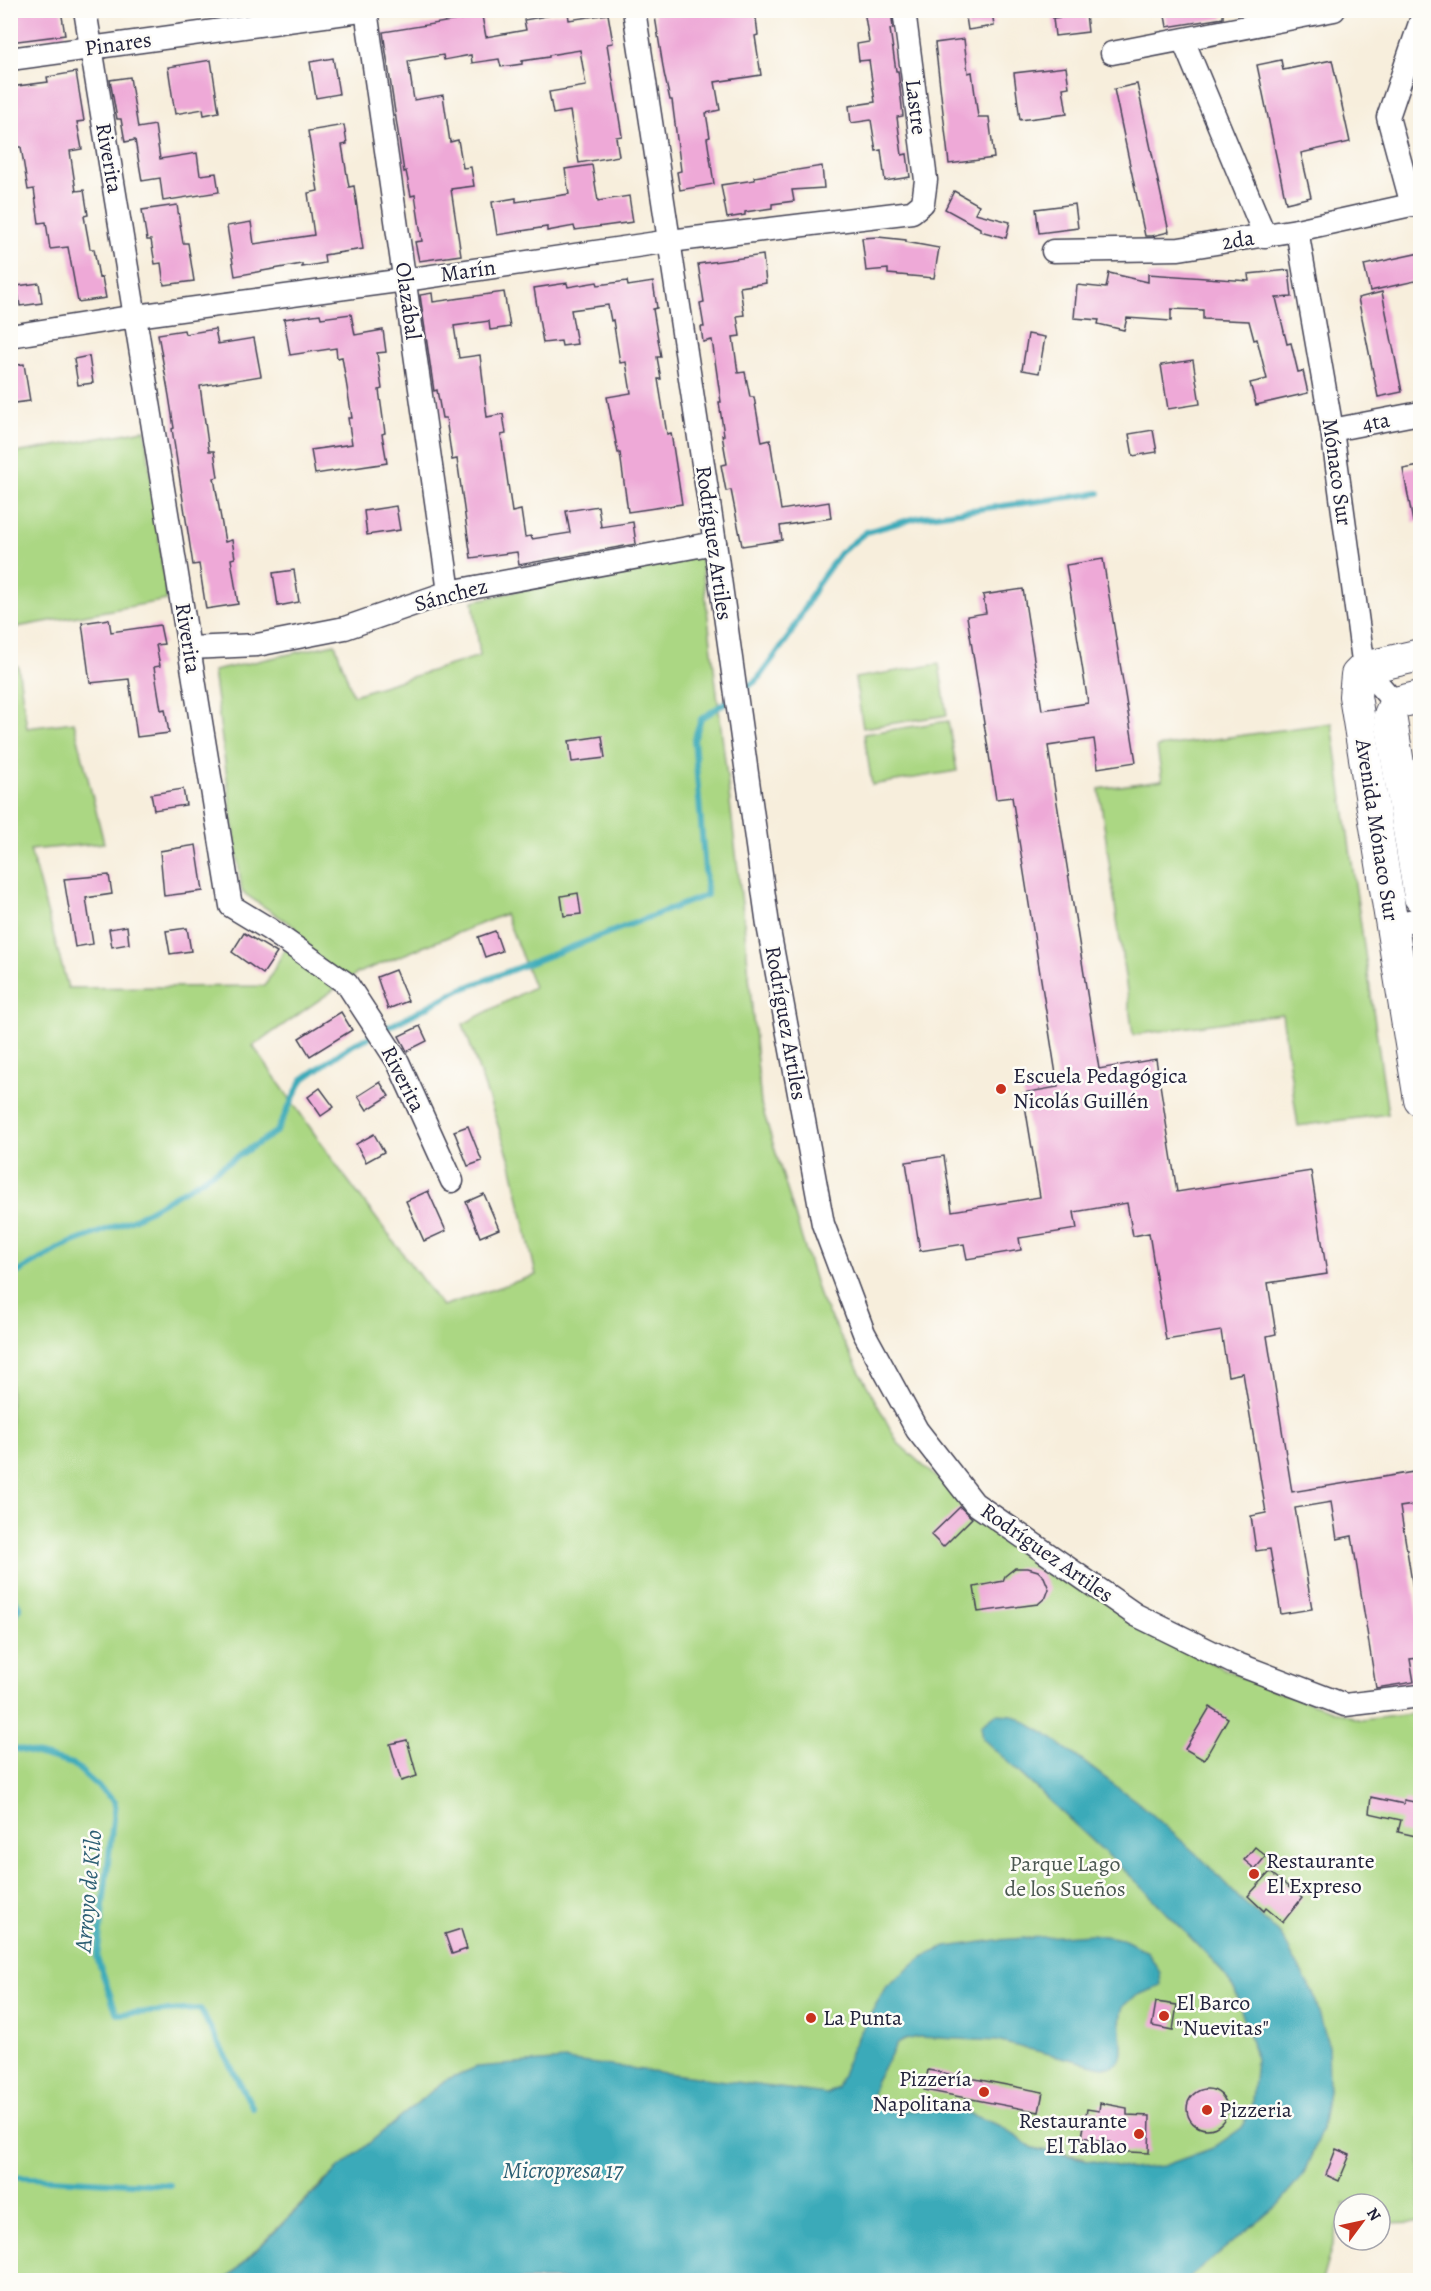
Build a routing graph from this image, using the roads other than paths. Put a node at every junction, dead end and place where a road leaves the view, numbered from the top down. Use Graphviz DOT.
graph roads {
  1 [pos="85,10"];
  2 [pos="634,10"];
  3 [pos="904,10"];
  4 [pos="1334,10"];
  5 [pos="367,11"];
  6 [pos="1420,23"];
  7 [pos="1183,40"];
  8 [pos="91,47"];
  9 [pos="1112,53"];
  10 [pos="10,59"];
  11 [pos="923,203"];
  12 [pos="1416,204"];
  13 [pos="1297,230"];
  14 [pos="1266,236"];
  15 [pos="670,241"];
  16 [pos="1053,251"];
  17 [pos="405,280"];
  18 [pos="136,316"];
  19 [pos="10,336"];
  20 [pos="1420,413"];
  21 [pos="1332,430"];
  22 [pos="715,543"];
  23 [pos="449,592"];
  24 [pos="189,648"];
  25 [pos="1420,655"];
  26 [pos="1364,668"];
  27 [pos="1408,700"];
  28 [pos="1420,897"];
  29 [pos="1406,922"];
  30 [pos="1420,1100"];
  31 [pos="452,1181"];
  32 [pos="1420,1696"];
  1 -- 8 [label="street, Riverita"];
  2 -- 15 [label="street, Rodríguez Artiles"];
  3 -- 11 [label="street, Lastre"];
  4 -- 7 [label="street"];
  5 -- 8 [label="street, Pinares"];
  5 -- 17 [label="street, Olazábal"];
  6 -- 12 [label="street"];
  7 -- 9 [label="street"];
  7 -- 14 [label="street"];
  8 -- 10 [label="street, Pinares"];
  8 -- 18 [label="street, Riverita"];
  11 -- 15 [label="street, Marín"];
  12 -- 13 [label="street, 2da"];
  13 -- 14 [label="street, 2da"];
  13 -- 21 [label="street, Mónaco Sur"];
  14 -- 16 [label="street, 2da"];
  15 -- 17 [label="street, Marín"];
  15 -- 22 [label="street, Rodríguez Artiles"];
  17 -- 18 [label="street, Marín"];
  17 -- 23 [label="street, Olazábal"];
  18 -- 19 [label="street, Marín"];
  18 -- 24 [label="street, Riverita"];
  20 -- 21 [label="street, 4ta"];
  21 -- 26 [label="street, Mónaco Sur"];
  22 -- 23 [label="street, Sánchez"];
  22 -- 32 [label="street, Rodríguez Artiles"];
  23 -- 24 [label="street, Sánchez"];
  24 -- 31 [label="street, Riverita"];
  25 -- 26 [label="main road"];
  26 -- 27 [label="street"];
  26 -- 29 [label="main road, Avenida Mónaco Sur"];
  27 -- 28 [label="main road, Avenida Mónaco Sur"];
  29 -- 30 [label="main road, Avenida Mónaco Sur"];
}
